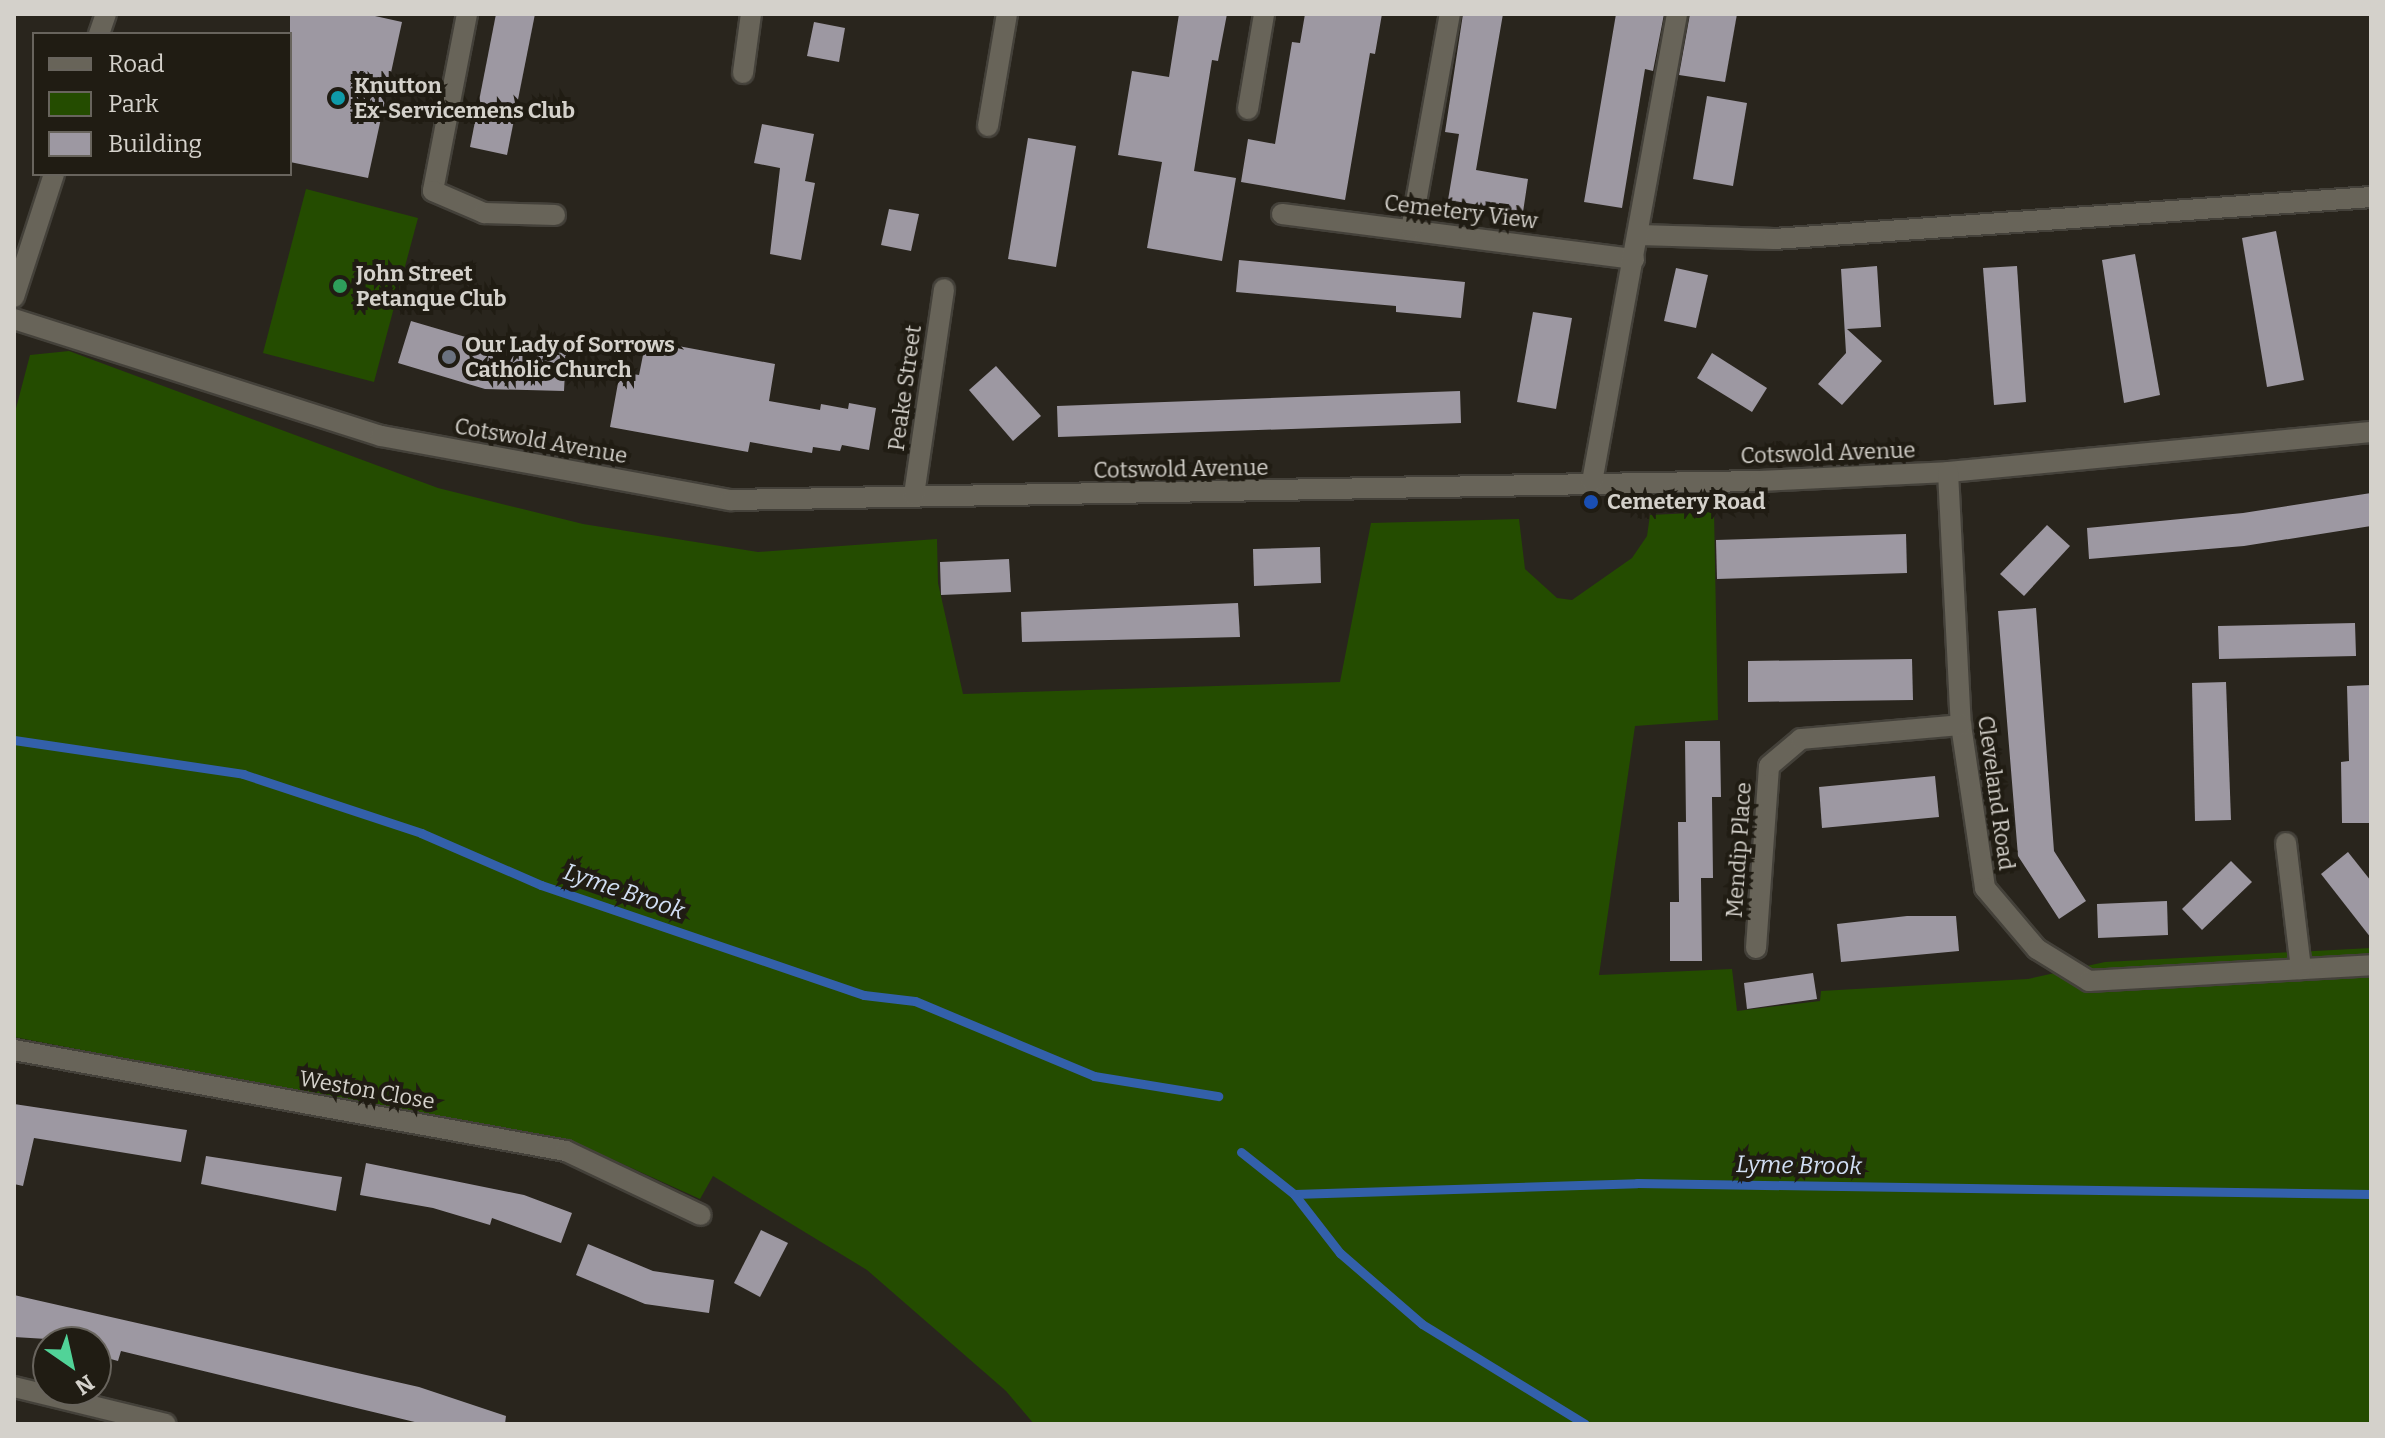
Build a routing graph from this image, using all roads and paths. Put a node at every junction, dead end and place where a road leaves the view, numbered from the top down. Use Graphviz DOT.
graph roads {
  1 [pos="467,14"];
  2 [pos="751,14"];
  3 [pos="1007,14"];
  4 [pos="1264,14"];
  5 [pos="1450,14"];
  6 [pos="1677,14"];
  7 [pos="743,73"];
  8 [pos="1248,109"];
  9 [pos="988,126"];
  10 [pos="53,176"];
  11 [pos="2371,197"];
  12 [pos="1282,214"];
  13 [pos="555,215"];
  14 [pos="1411,230"];
  15 [pos="1639,235"];
  16 [pos="1634,259"];
  17 [pos="944,289"];
  18 [pos="14,297"];
  19 [pos="14,319"];
  20 [pos="2371,432"];
  21 [pos="1948,472"];
  22 [pos="1592,482"];
  23 [pos="914,495"];
  24 [pos="1961,725"];
  25 [pos="2286,843"];
  26 [pos="1756,948"];
  27 [pos="2371,965"];
  28 [pos="2301,969"];
  29 [pos="14,1050"];
  30 [pos="701,1215"];
  31 [pos="14,1387"];
  32 [pos="166,1424"];
  1 -- 13 [label="street"];
  2 -- 7 [label="street"];
  3 -- 9 [label="street"];
  4 -- 8 [label="street"];
  5 -- 14 [label="street"];
  6 -- 15 [label="street"];
  10 -- 18 [label="street"];
  11 -- 15 [label="street"];
  12 -- 14 [label="street, Cemetery View"];
  14 -- 16 [label="street, Cemetery View"];
  15 -- 16 [label="street"];
  16 -- 22 [label="street"];
  17 -- 23 [label="street, Peake Street"];
  19 -- 23 [label="street, Cotswold Avenue"];
  20 -- 21 [label="street, Cotswold Avenue"];
  21 -- 22 [label="street, Cotswold Avenue"];
  21 -- 24 [label="street, Cleveland Road"];
  22 -- 23 [label="street, Cotswold Avenue"];
  24 -- 26 [label="street, Mendip Place"];
  24 -- 28 [label="street, Cleveland Road"];
  25 -- 28 [label="street"];
  27 -- 28 [label="street, Cleveland Road"];
  29 -- 30 [label="street, Weston Close"];
  31 -- 32 [label="street"];
}
